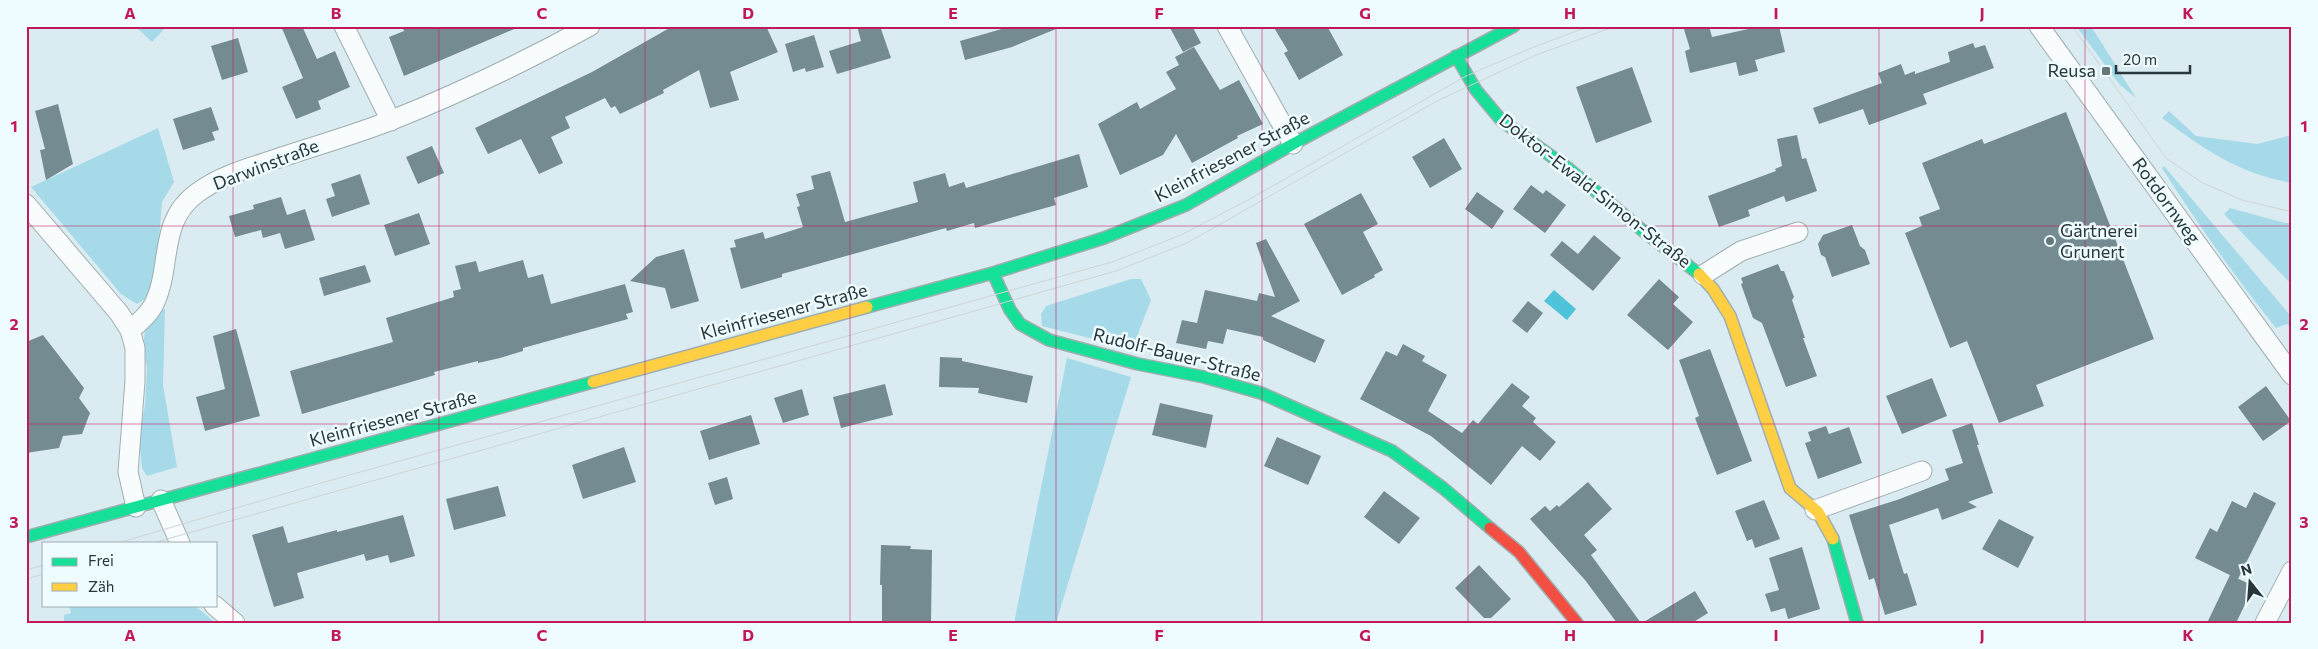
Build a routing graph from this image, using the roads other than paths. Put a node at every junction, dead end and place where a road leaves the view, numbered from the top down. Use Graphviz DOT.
graph roads {
  1 [pos="344,26"];
  2 [pos="590,26"];
  3 [pos="1227,26"];
  4 [pos="1514,26"];
  5 [pos="2039,26"];
  6 [pos="1456,56"];
  7 [pos="391,120"];
  8 [pos="1293,144"];
  9 [pos="26,204"];
  10 [pos="1798,232"];
  11 [pos="994,273"];
  12 [pos="1703,275"];
  13 [pos="130,330"];
  14 [pos="2292,376"];
  15 [pos="1922,471"];
  16 [pos="161,500"];
  17 [pos="136,507"];
  18 [pos="1815,510"];
  19 [pos="26,536"];
  20 [pos="180,542"];
  21 [pos="2292,570"];
  22 [pos="215,606"];
  23 [pos="234,623"];
  24 [pos="1577,623"];
  25 [pos="1857,623"];
  26 [pos="2265,623"];
  1 -- 7 [label="street"];
  2 -- 7 [label="street, Darwinstraße"];
  3 -- 8 [label="street"];
  4 -- 6 [label="street, Kleinfriesener Straße"];
  5 -- 14 [label="street, Rotdornweg"];
  6 -- 8 [label="street, Kleinfriesener Straße"];
  6 -- 12 [label="street, Doktor-Ewald-Simon-Straße"];
  7 -- 13 [label="street, Darwinstraße"];
  8 -- 11 [label="street, Kleinfriesener Straße"];
  9 -- 13 [label="street"];
  10 -- 12 [label="street, Doktor-Ewald-Simon-Straße"];
  11 -- 16 [label="street, Kleinfriesener Straße"];
  11 -- 24 [label="street, Rudolf-Bauer-Straße"];
  12 -- 18 [label="street, Doktor-Ewald-Simon-Straße"];
  13 -- 17 [label="street"];
  15 -- 18 [label="street"];
  16 -- 17 [label="street, Kleinfriesener Straße"];
  16 -- 20 [label="street"];
  17 -- 19 [label="street, Kleinfriesener Straße"];
  18 -- 25 [label="street, Doktor-Ewald-Simon-Straße"];
  21 -- 26 [label="street"];
  22 -- 23 [label="street"];
}
